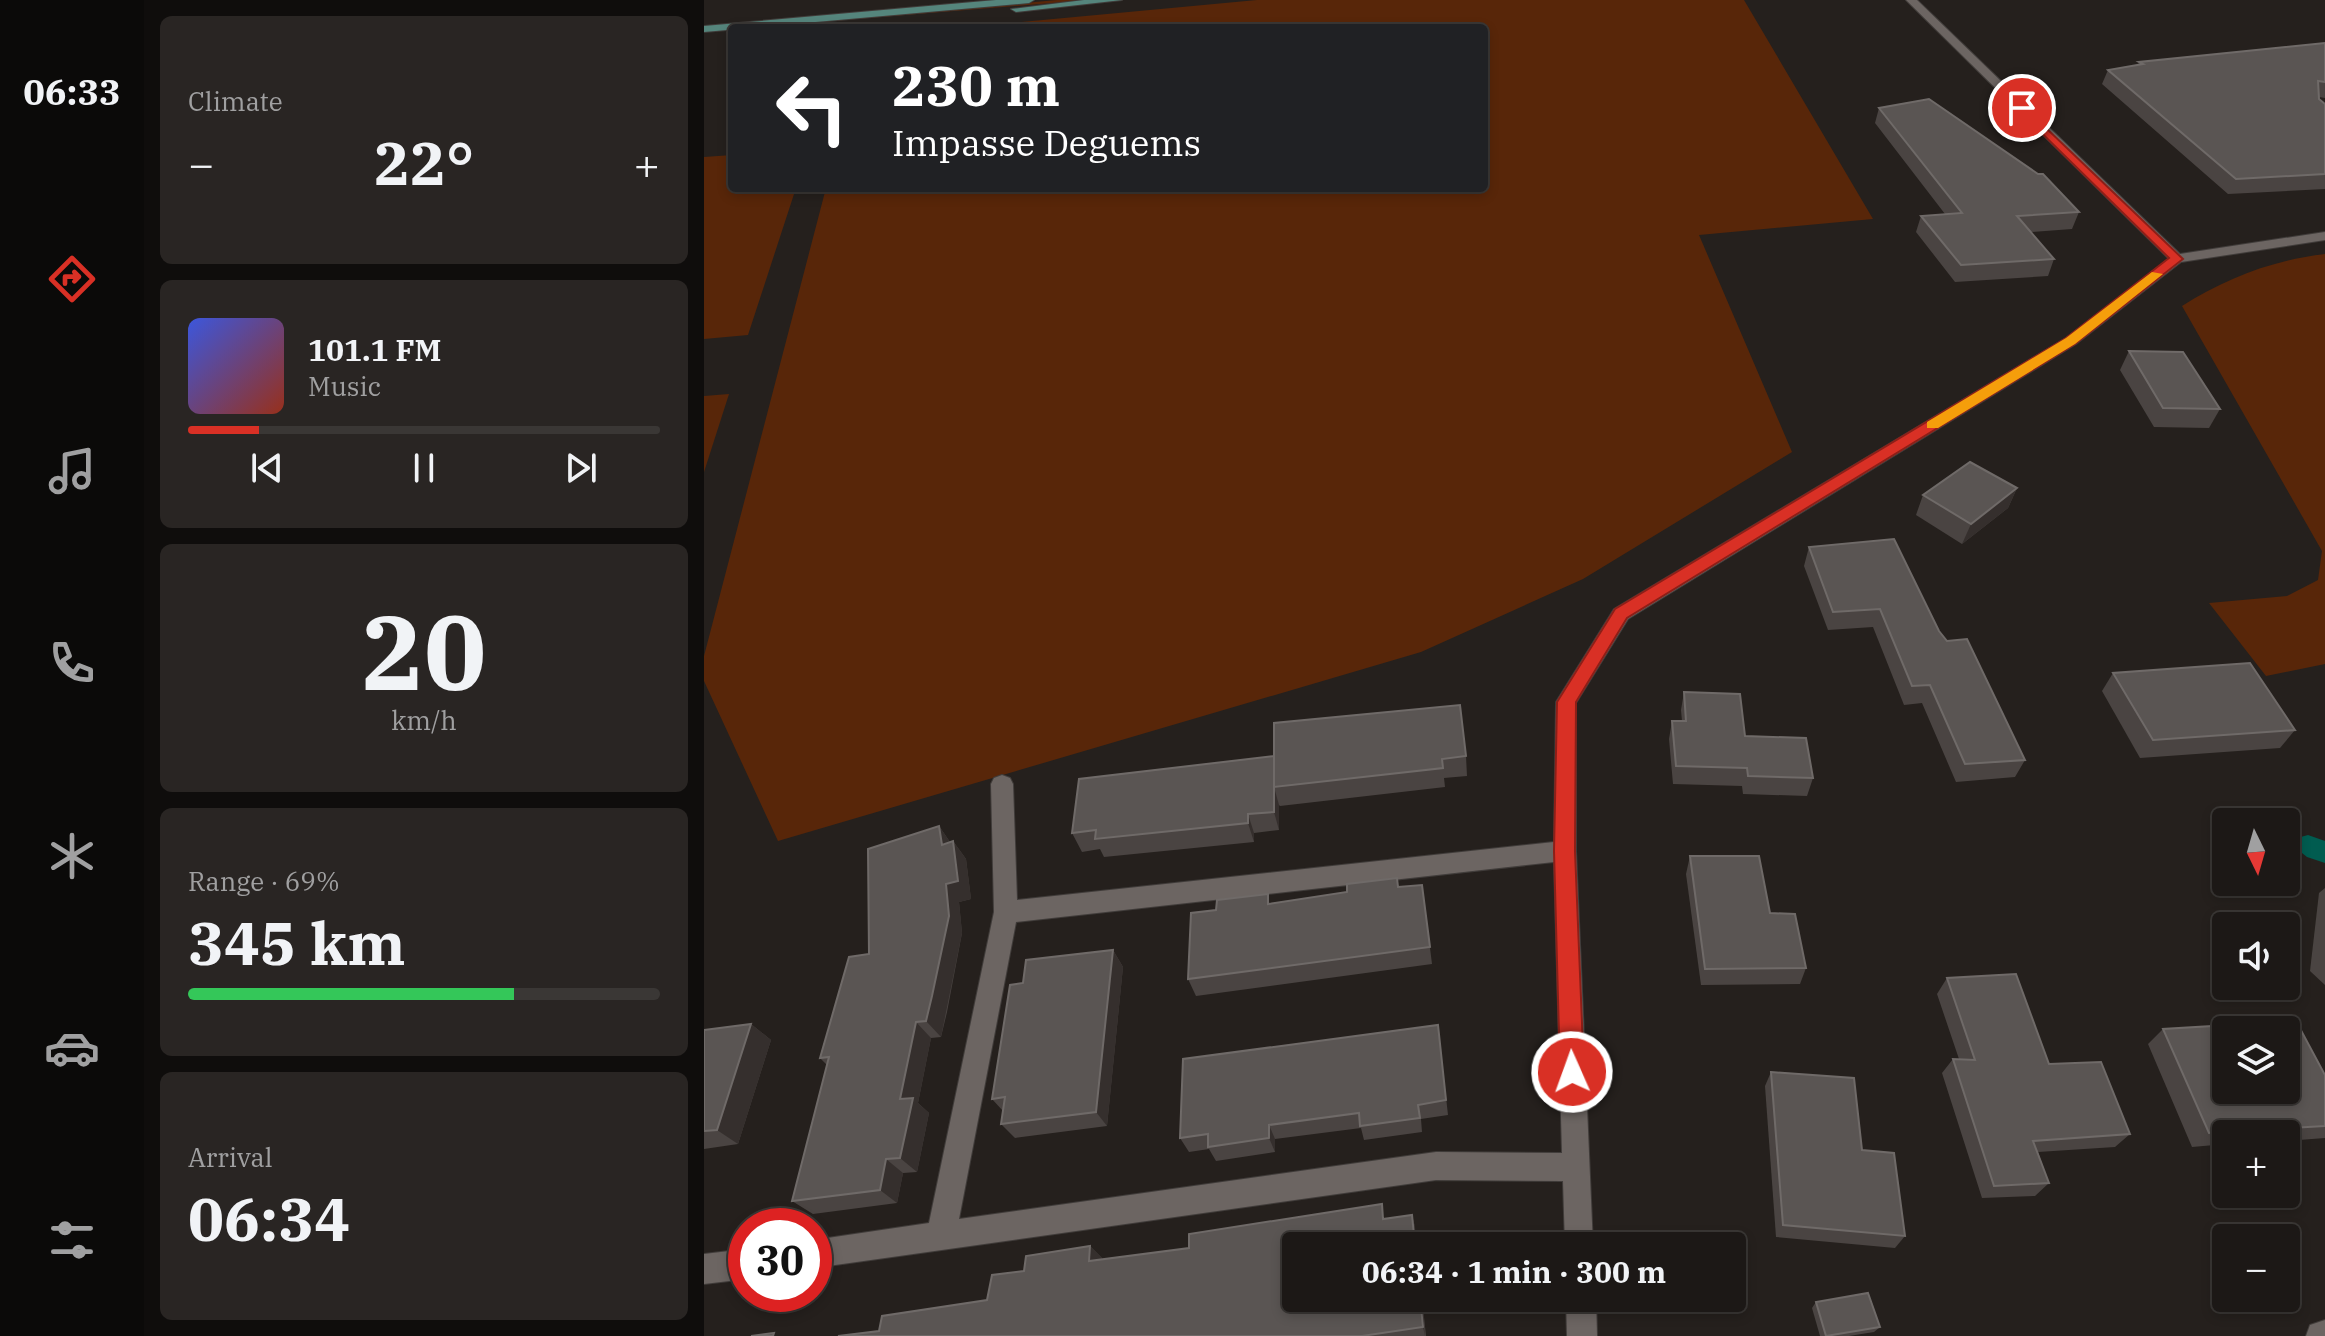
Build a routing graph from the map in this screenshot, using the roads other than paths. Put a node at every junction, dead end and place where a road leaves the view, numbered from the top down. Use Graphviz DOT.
graph roads {
  1 [pos="1029,0"];
  2 [pos="1117,0"];
  3 [pos="1911,0"];
  4 [pos="760,24"];
  5 [pos="850,24"];
  6 [pos="728,27"];
  7 [pos="704,29"];
  8 [pos="728,35"];
  9 [pos="704,37"];
  10 [pos="2325,236"];
  11 [pos="2177,259"];
  12 [pos="1002,784"];
  13 [pos="1565,851"];
  14 [pos="1006,912"];
  15 [pos="1576,1167"];
  16 [pos="1578,1232"];
  17 [pos="941,1236"];
  18 [pos="832,1251"];
  19 [pos="728,1266"];
  20 [pos="704,1269"];
  21 [pos="1581,1312"];
  22 [pos="1582,1336"];
  1 -- 4 [label="main road"];
  2 -- 5 [label="main road"];
  3 -- 11 [label="street"];
  6 -- 7 [label="main road"];
  8 -- 9 [label="main road"];
  10 -- 11 [label="street"];
  11 -- 13 [label="street"];
  12 -- 14 [label="street"];
  13 -- 14 [label="street"];
  13 -- 15 [label="street"];
  14 -- 17 [label="street"];
  15 -- 16 [label="street"];
  15 -- 17 [label="street"];
  17 -- 18 [label="street"];
  19 -- 20 [label="street"];
  21 -- 22 [label="street"];
}
